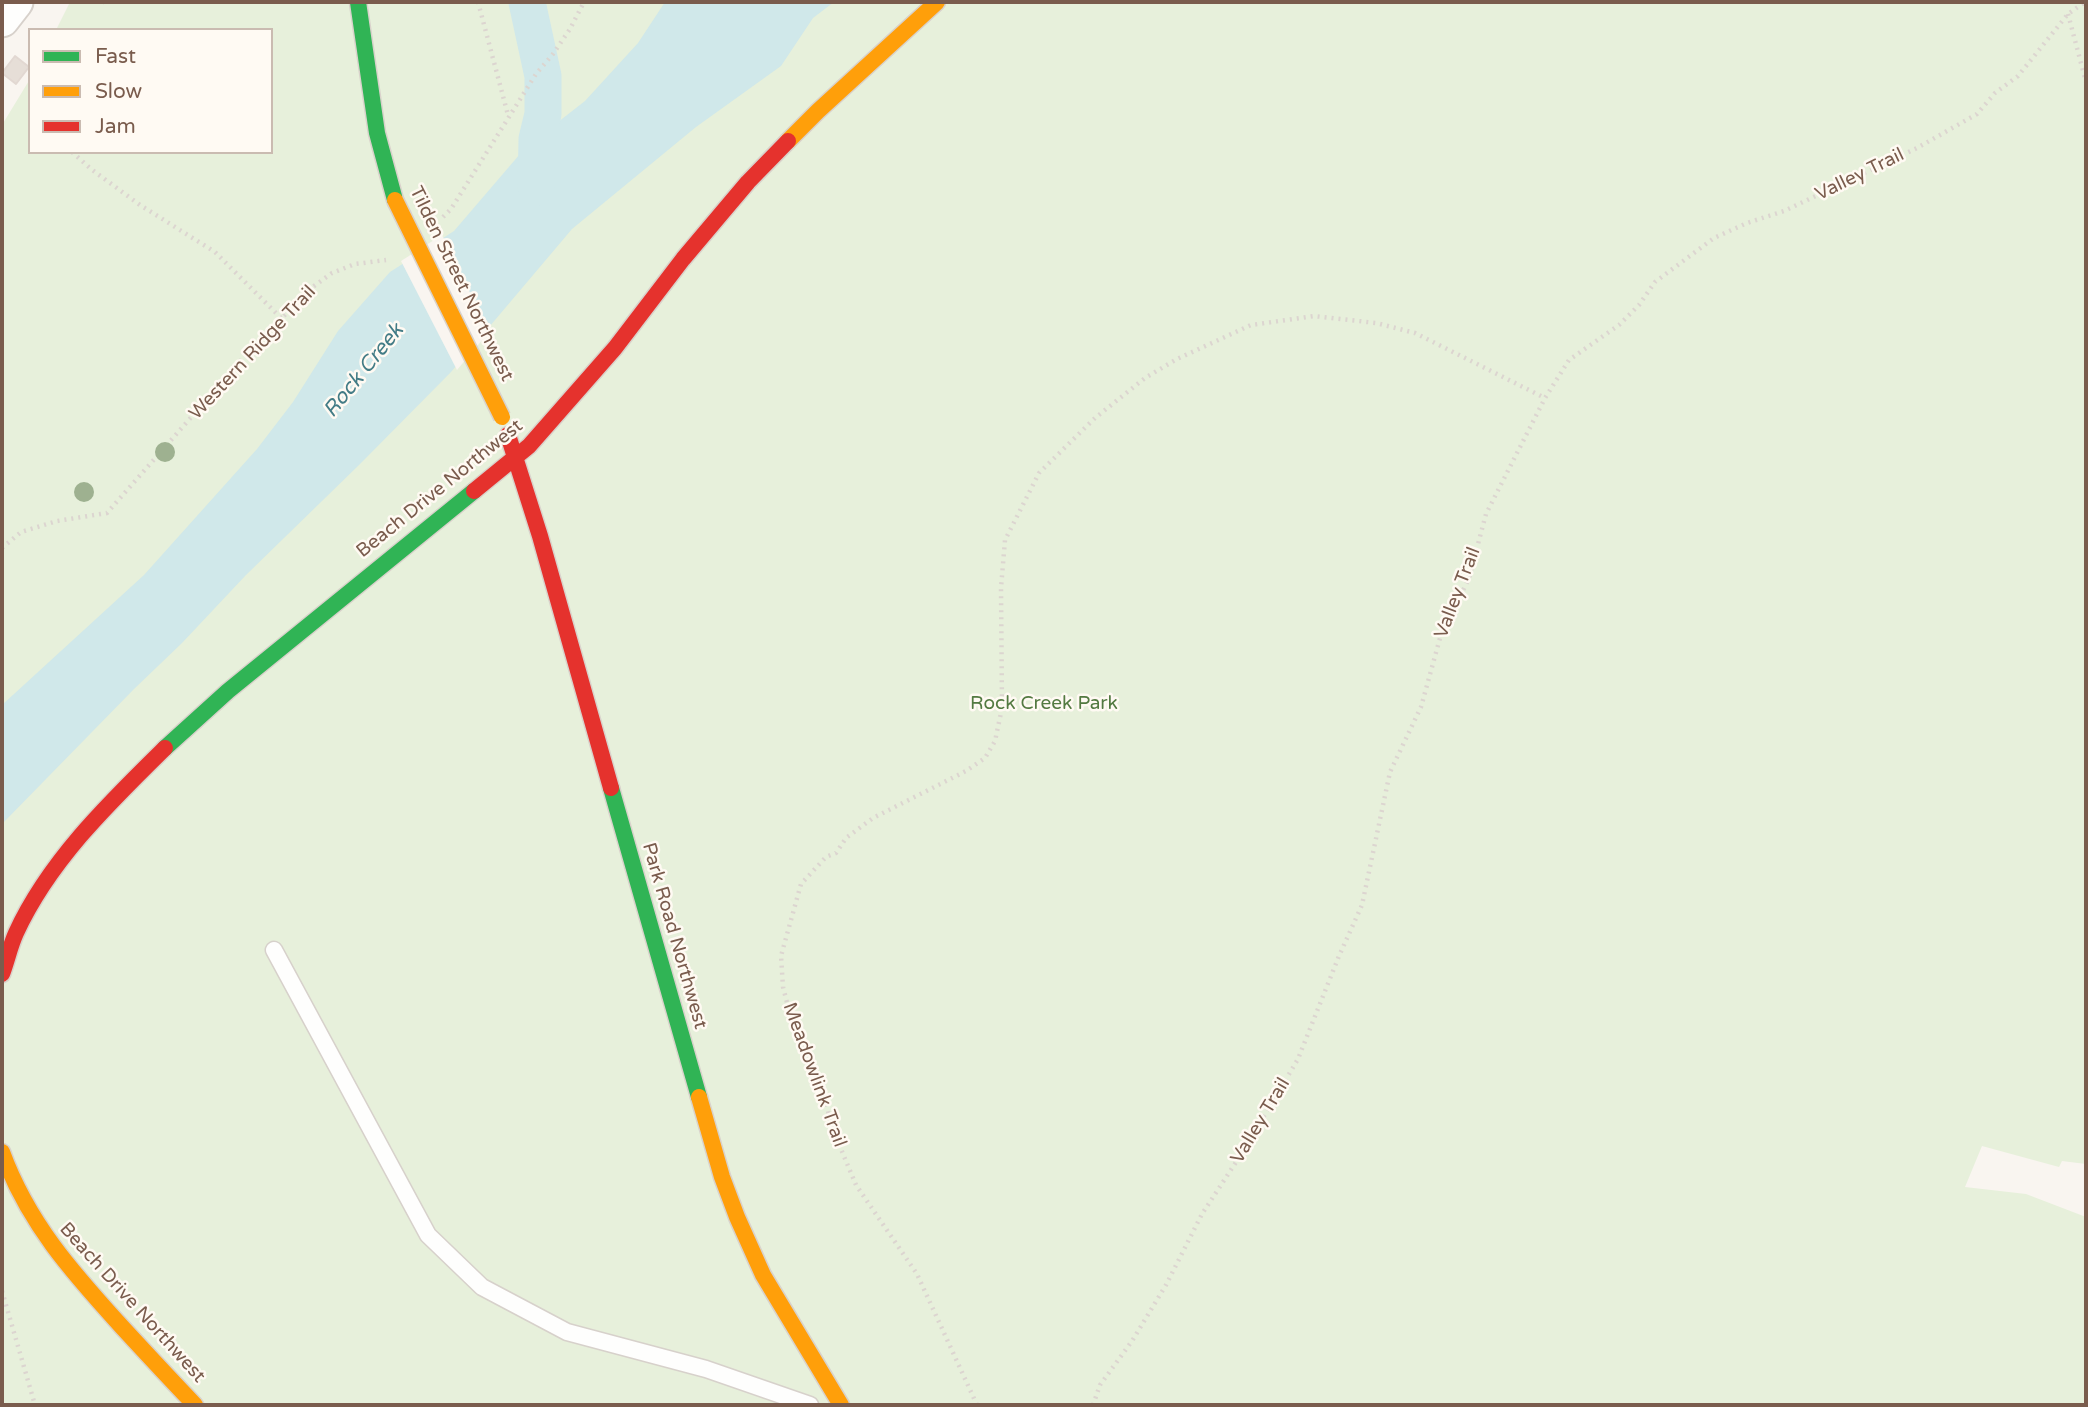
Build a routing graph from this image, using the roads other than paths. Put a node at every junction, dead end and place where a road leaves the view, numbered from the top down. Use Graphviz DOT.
graph roads {
  1 [pos="16,2"];
  2 [pos="358,2"];
  3 [pos="937,2"];
  4 [pos="2,20"];
  5 [pos="516,457"];
  6 [pos="274,950"];
  7 [pos="2,974"];
  8 [pos="2,1152"];
  9 [pos="195,1405"];
  10 [pos="810,1405"];
  11 [pos="841,1405"];
  1 -- 4 [label="street"];
  2 -- 5 [label="main road, Tilden Street Northwest, bridge"];
  3 -- 5 [label="main road, Beach Drive Northwest"];
  5 -- 7 [label="main road, Beach Drive Northwest"];
  5 -- 11 [label="main road, Park Road Northwest"];
  6 -- 10 [label="lane"];
  8 -- 9 [label="main road, Beach Drive Northwest"];
}
